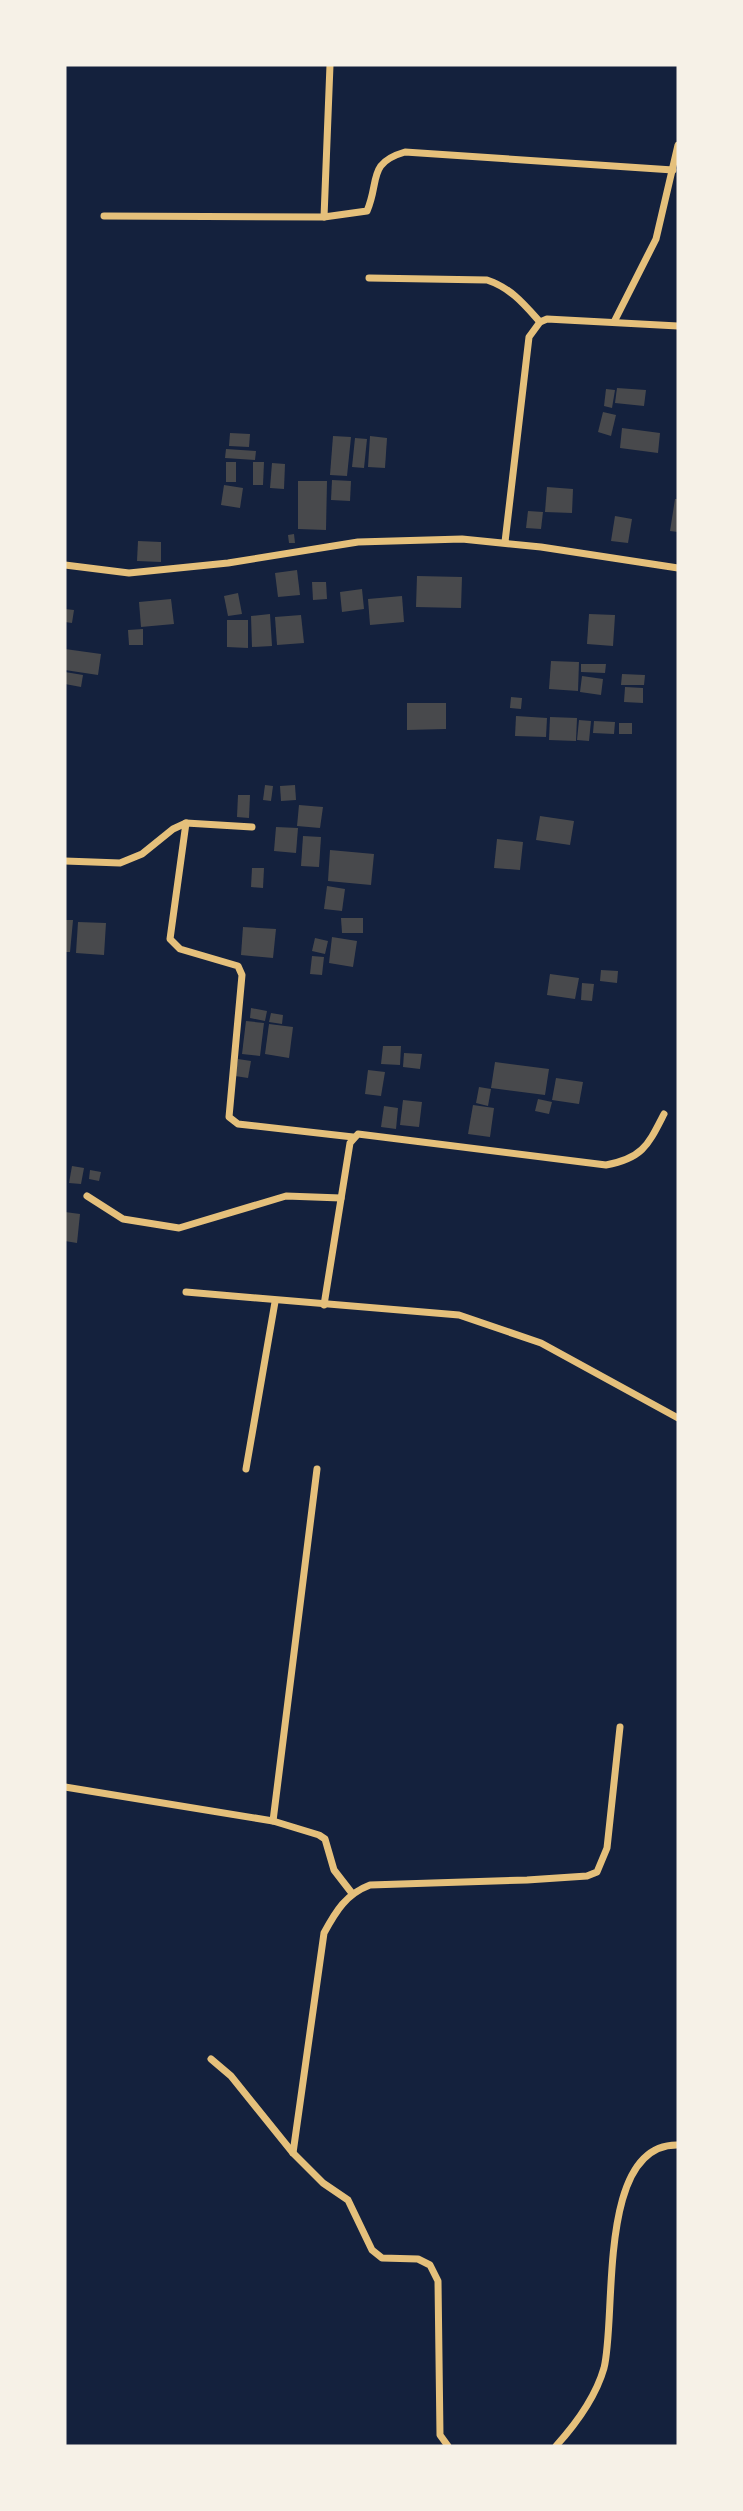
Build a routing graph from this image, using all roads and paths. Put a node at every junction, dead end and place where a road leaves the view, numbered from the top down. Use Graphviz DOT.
graph roads {
  1 [pos="330,65"];
  2 [pos="678,145"];
  3 [pos="673,170"];
  4 [pos="104,216"];
  5 [pos="324,217"];
  6 [pos="369,278"];
  7 [pos="540,322"];
  8 [pos="614,322"];
  9 [pos="678,326"];
  10 [pos="505,542"];
  11 [pos="65,565"];
  12 [pos="678,568"];
  13 [pos="186,823"];
  14 [pos="252,827"];
  15 [pos="65,861"];
  16 [pos="664,1114"];
  17 [pos="353,1137"];
  18 [pos="87,1196"];
  19 [pos="341,1198"];
  20 [pos="186,1292"];
  21 [pos="275,1302"];
  22 [pos="324,1305"];
  23 [pos="678,1418"];
  24 [pos="246,1469"];
  25 [pos="317,1469"];
  26 [pos="620,1727"];
  27 [pos="65,1787"];
  28 [pos="273,1821"];
  29 [pos="351,1892"];
  30 [pos="211,2059"];
  31 [pos="678,2146"];
  32 [pos="293,2153"];
  33 [pos="448,2446"];
  34 [pos="556,2446"];
  1 -- 5 [label="street"];
  2 -- 3 [label="street"];
  3 -- 5 [label="street"];
  3 -- 8 [label="street"];
  4 -- 5 [label="street"];
  6 -- 7 [label="street"];
  7 -- 8 [label="street"];
  7 -- 10 [label="street"];
  8 -- 9 [label="street"];
  10 -- 11 [label="street"];
  10 -- 12 [label="street"];
  13 -- 14 [label="street"];
  13 -- 15 [label="street"];
  13 -- 17 [label="street"];
  16 -- 17 [label="street"];
  17 -- 19 [label="street"];
  18 -- 19 [label="street"];
  19 -- 22 [label="street"];
  20 -- 21 [label="street"];
  21 -- 22 [label="street"];
  21 -- 24 [label="street"];
  22 -- 23 [label="street"];
  25 -- 28 [label="street"];
  26 -- 29 [label="street"];
  27 -- 28 [label="street"];
  28 -- 29 [label="street"];
  29 -- 32 [label="street"];
  30 -- 32 [label="street"];
  31 -- 34 [label="street"];
  32 -- 33 [label="street"];
}
